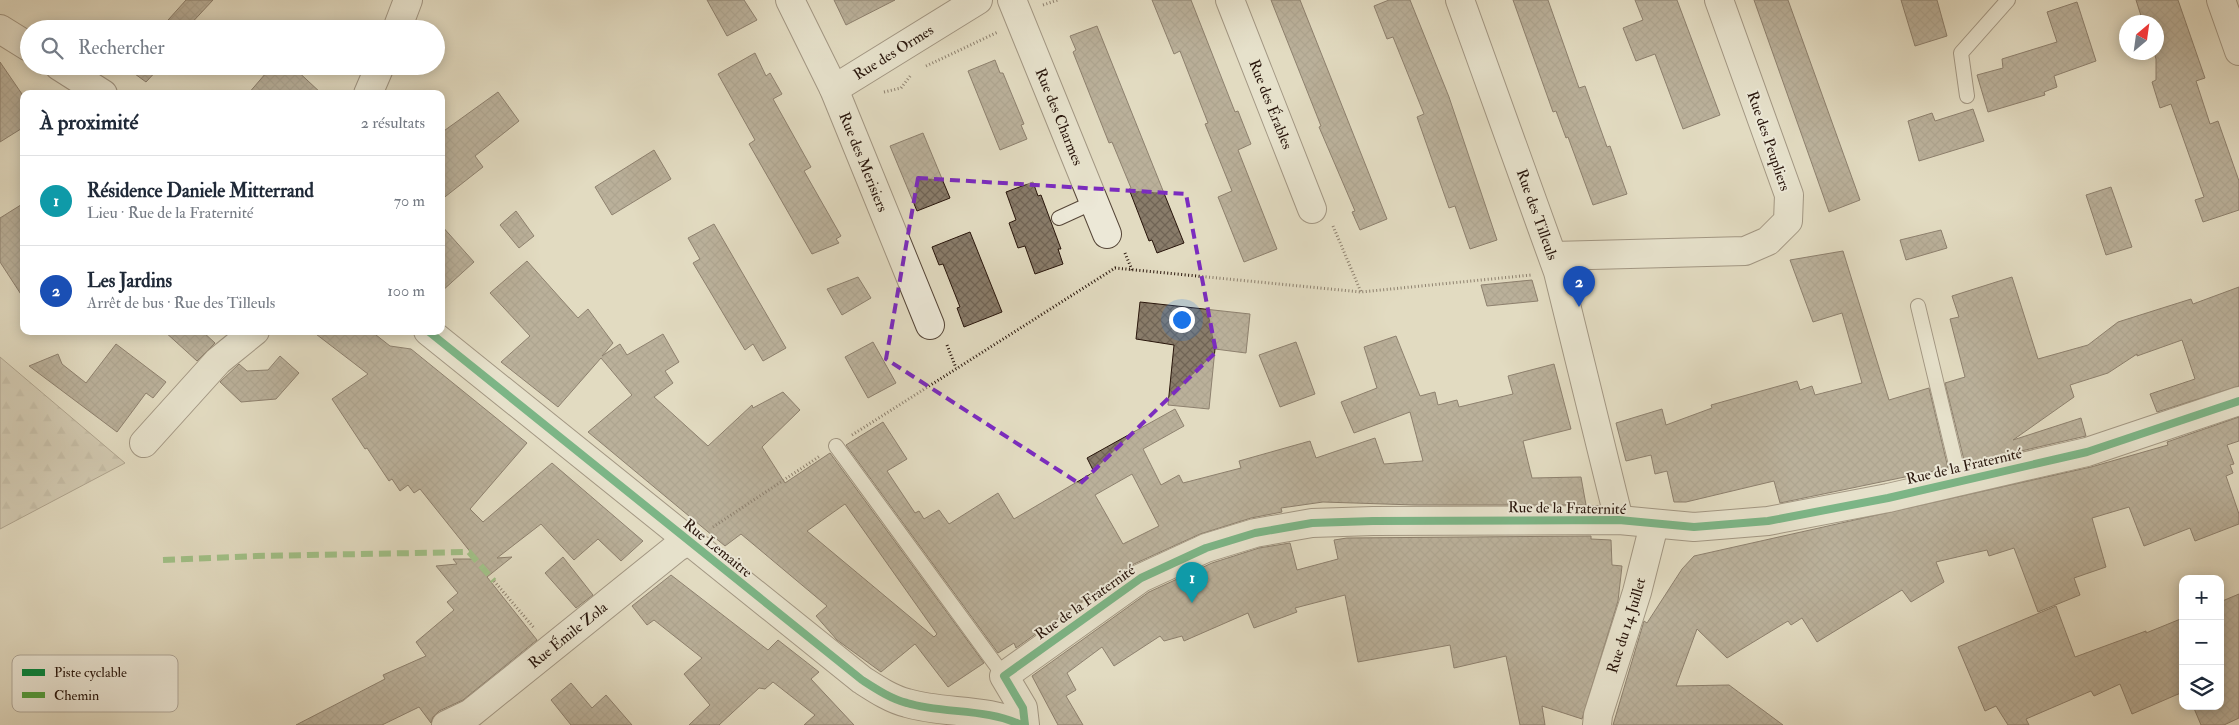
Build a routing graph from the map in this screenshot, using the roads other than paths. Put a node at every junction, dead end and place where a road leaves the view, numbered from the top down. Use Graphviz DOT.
graph roads {
  1 [pos="408,0"];
  2 [pos="790,0"];
  3 [pos="978,0"];
  4 [pos="1230,0"];
  5 [pos="1460,0"];
  6 [pos="1719,0"];
  7 [pos="2008,0"];
  8 [pos="2221,0"];
  9 [pos="1015,7"];
  10 [pos="400,20"];
  11 [pos="0,29"];
  12 [pos="20,41"];
  13 [pos="2239,52"];
  14 [pos="73,75"];
  15 [pos="376,75"];
  16 [pos="834,89"];
  17 [pos="97,90"];
  18 [pos="370,90"];
  19 [pos="1968,96"];
  20 [pos="1094,202"];
  21 [pos="1312,209"];
  22 [pos="1059,218"];
  23 [pos="1107,234"];
  24 [pos="1556,264"];
  25 [pos="1918,306"];
  26 [pos="930,325"];
  27 [pos="250,335"];
  28 [pos="433,335"];
  29 [pos="2239,401"];
  30 [pos="144,443"];
  31 [pos="836,446"];
  32 [pos="1960,481"];
  33 [pos="1619,520"];
  34 [pos="1654,525"];
  35 [pos="688,541"];
  36 [pos="1004,676"];
  37 [pos="446,725"];
  38 [pos="1023,725"];
  39 [pos="1597,725"];
  1 -- 10 [label="street"];
  2 -- 16 [label="street, Rue des Merisiers"];
  3 -- 16 [label="street, Rue des Ormes"];
  4 -- 21 [label="street, Rue des Érables"];
  5 -- 24 [label="street, Rue des Tilleuls"];
  6 -- 24 [label="street, Rue des Peupliers"];
  7 -- 19 [label="lane"];
  8 -- 13 [label="street"];
  9 -- 20 [label="street, Rue des Charmes"];
  11 -- 12 [label="street"];
  14 -- 17 [label="street"];
  15 -- 18 [label="street"];
  16 -- 26 [label="street, Rue des Merisiers"];
  20 -- 22 [label="lane"];
  20 -- 23 [label="street, Rue des Charmes"];
  24 -- 33 [label="street, Rue des Tilleuls"];
  25 -- 32 [label="lane"];
  27 -- 30 [label="street"];
  28 -- 35 [label="street, Rue Lemaitre"];
  29 -- 32 [label="street, Rue de la Fraternité"];
  31 -- 36 [label="lane"];
  32 -- 34 [label="street, Rue de la Fraternité"];
  33 -- 34 [label="street, Rue de la Fraternité"];
  33 -- 36 [label="street, Rue de la Fraternité"];
  34 -- 39 [label="street, Rue du 14 Juillet"];
  35 -- 37 [label="street, Rue Émile Zola"];
  35 -- 38 [label="street, Rue Lemaitre"];
  36 -- 38 [label="street"];
}
